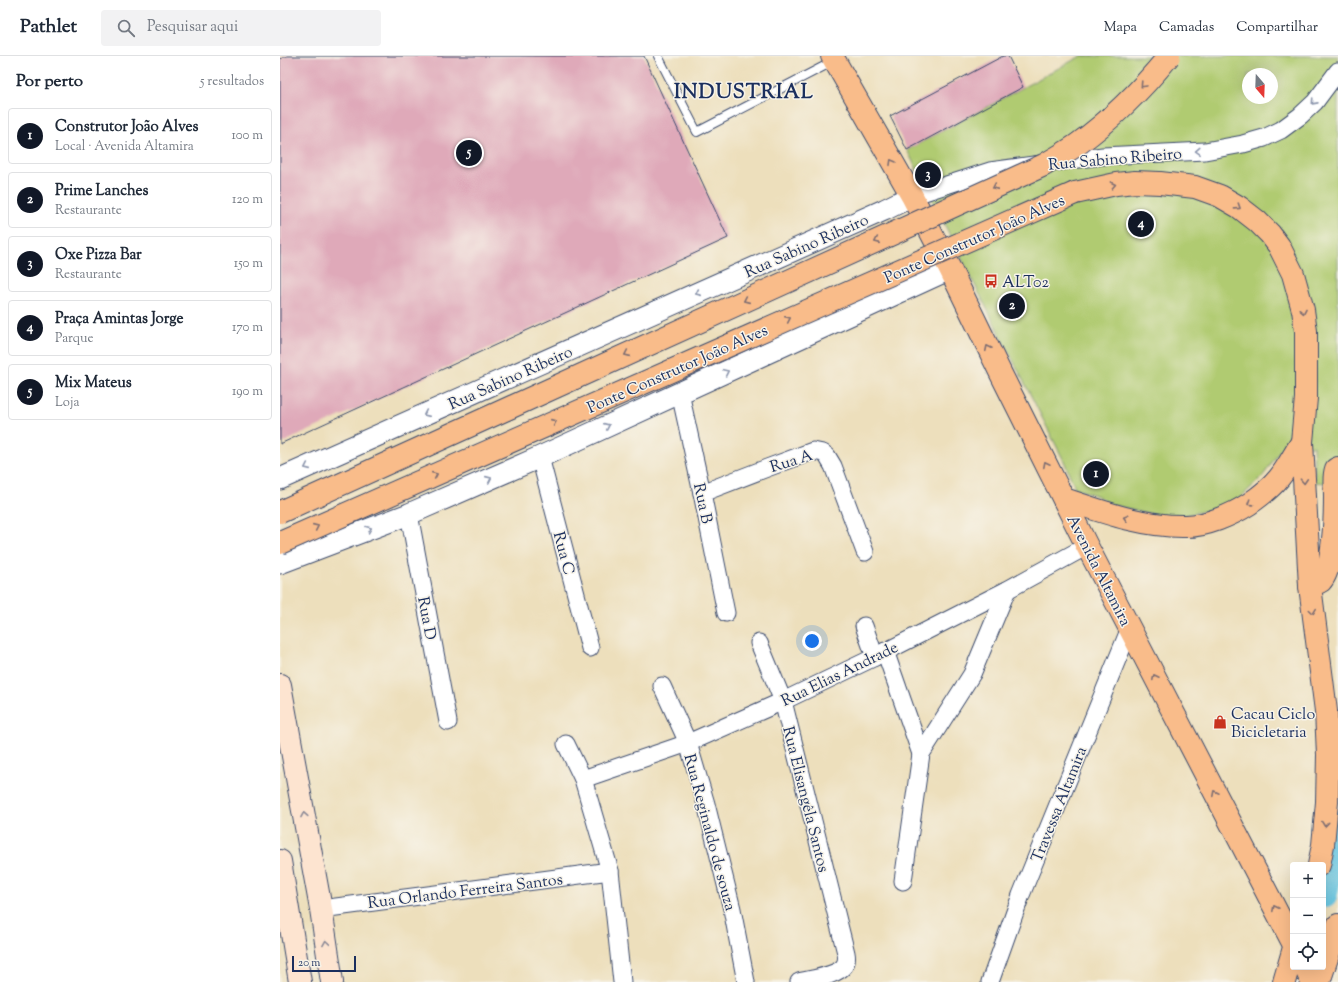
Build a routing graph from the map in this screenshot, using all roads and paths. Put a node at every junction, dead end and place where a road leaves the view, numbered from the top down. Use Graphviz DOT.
graph roads {
  1 [pos="658,56"];
  2 [pos="1169,56"];
  3 [pos="834,58"];
  4 [pos="1338,71"];
  5 [pos="912,196"];
  6 [pos="950,269"];
  7 [pos="680,393"];
  8 [pos="1302,442"];
  9 [pos="540,457"];
  10 [pos="1338,468"];
  11 [pos="280,479"];
  12 [pos="702,493"];
  13 [pos="1064,499"];
  14 [pos="280,512"];
  15 [pos="409,514"];
  16 [pos="280,543"];
  17 [pos="1087,546"];
  18 [pos="865,552"];
  19 [pos="280,563"];
  20 [pos="1310,586"];
  21 [pos="1006,590"];
  22 [pos="726,613"];
  23 [pos="864,626"];
  24 [pos="1130,628"];
  25 [pos="759,643"];
  26 [pos="590,648"];
  27 [pos="880,654"];
  28 [pos="280,685"];
  29 [pos="662,686"];
  30 [pos="782,701"];
  31 [pos="448,722"];
  32 [pos="688,742"];
  33 [pos="566,744"];
  34 [pos="921,754"];
  35 [pos="583,779"];
  36 [pos="280,860"];
  37 [pos="1320,862"];
  38 [pos="610,872"];
  39 [pos="903,881"];
  40 [pos="321,909"];
  41 [pos="1338,925"];
  42 [pos="1290,937"];
  43 [pos="1290,961"];
  44 [pos="1306,970"];
  45 [pos="300,982"];
  46 [pos="332,982"];
  47 [pos="622,982"];
  48 [pos="746,982"];
  49 [pos="799,982"];
  50 [pos="990,982"];
  51 [pos="1284,982"];
  52 [pos="1312,982"];
  53 [pos="1319,982"];
  1 -- 3 [label="lane"];
  2 -- 14 [label="main road, Ponte Construtor João Alves, one-way, bridge"];
  5 -- 3 [label="main road, Avenida Altamira, one-way"];
  4 -- 5 [label="street, Rua Sabino Ribeiro, one-way"];
  5 -- 6 [label="main road, Avenida Altamira"];
  5 -- 11 [label="street, Rua Sabino Ribeiro, one-way"];
  7 -- 6 [label="street, one-way"];
  13 -- 6 [label="main road, Avenida Altamira, one-way"];
  9 -- 7 [label="street, one-way"];
  7 -- 12 [label="street, Rua B"];
  8 -- 13 [label="main road, one-way"];
  16 -- 8 [label="main road, Ponte Construtor João Alves, one-way, bridge"];
  8 -- 20 [label="main road, Ponte Construtor João Alves, one-way"];
  15 -- 9 [label="street, one-way"];
  9 -- 26 [label="street, Rua C"];
  10 -- 20 [label="main road"];
  12 -- 18 [label="street, Rua A"];
  12 -- 22 [label="street, Rua B"];
  13 -- 17 [label="main road, Avenida Altamira"];
  19 -- 15 [label="street, one-way"];
  15 -- 31 [label="street, Rua D"];
  17 -- 21 [label="street, Rua Elias Andrade"];
  17 -- 24 [label="main road, Avenida Altamira"];
  20 -- 37 [label="main road, Ponte Construtor João Alves, one-way"];
  21 -- 27 [label="street, Rua Elias Andrade"];
  21 -- 34 [label="street"];
  23 -- 27 [label="street"];
  42 -- 24 [label="main road, Avenida Altamira, one-way"];
  24 -- 50 [label="street, Travessa Altamira"];
  25 -- 30 [label="street, Rua Elisangêla Santos"];
  27 -- 30 [label="street, Rua Elias Andrade"];
  27 -- 34 [label="street"];
  40 -- 28 [label="main road, one-way"];
  29 -- 32 [label="street, Rua Reginaldo de souza"];
  30 -- 32 [label="street, Rua Elias Andrade"];
  30 -- 49 [label="street, Rua Elisangêla Santos"];
  32 -- 35 [label="street, Rua Elias Andrade"];
  32 -- 48 [label="street, Rua Reginaldo de souza"];
  33 -- 35 [label="street"];
  34 -- 39 [label="street"];
  35 -- 38 [label="street"];
  36 -- 45 [label="main road"];
  38 -- 40 [label="street, Rua Orlando Ferreira Santos"];
  38 -- 47 [label="street"];
  46 -- 40 [label="main road, one-way"];
  41 -- 53 [label="main road"];
  43 -- 51 [label="main road"];
  44 -- 52 [label="main road"];
}
